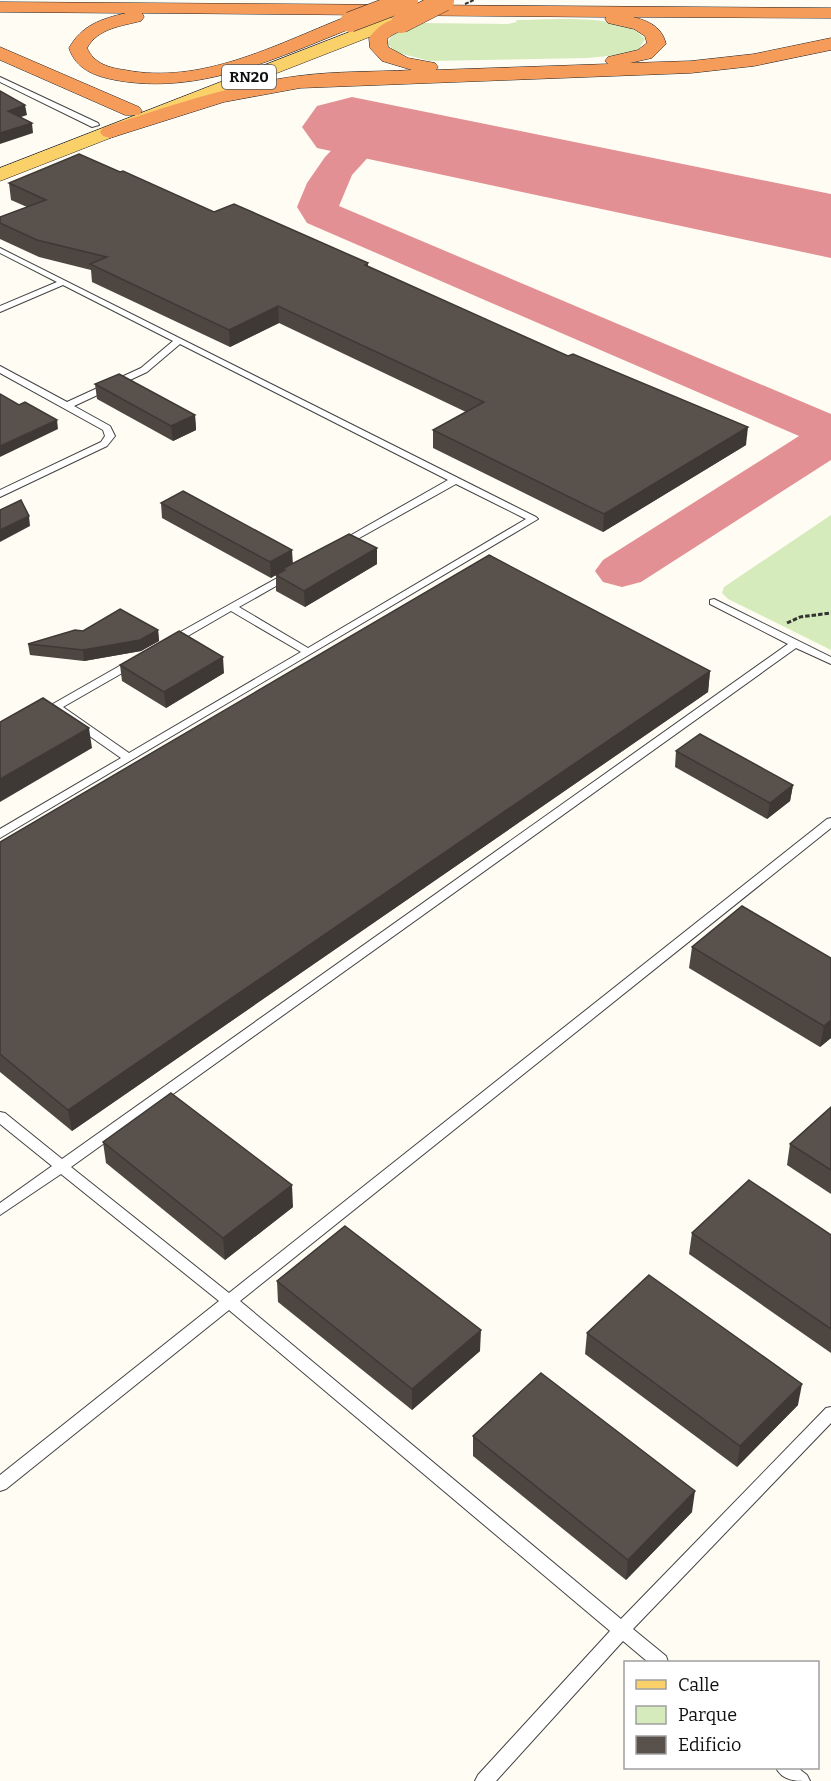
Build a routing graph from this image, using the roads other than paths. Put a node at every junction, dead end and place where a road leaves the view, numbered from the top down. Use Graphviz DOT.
graph roads {
  1 [pos="444,1"];
  2 [pos="0,7"];
  3 [pos="404,13"];
  4 [pos="831,13"];
  5 [pos="356,22"];
  6 [pos="831,44"];
  7 [pos="0,53"];
  8 [pos="0,80"];
  9 [pos="132,111"];
  10 [pos="102,129"];
  11 [pos="0,161"];
  12 [pos="0,175"];
  13 [pos="0,250"];
  14 [pos="63,282"];
  15 [pos="0,309"];
  16 [pos="178,340"];
  17 [pos="0,369"];
  18 [pos="67,406"];
  19 [pos="456,480"];
  20 [pos="0,494"];
  21 [pos="333,549"];
  22 [pos="303,566"];
  23 [pos="714,602"];
  24 [pos="231,607"];
  25 [pos="796,643"];
  26 [pos="159,648"];
  27 [pos="308,652"];
  28 [pos="148,654"];
  29 [pos="831,661"];
  30 [pos="129,758"];
  31 [pos="831,822"];
  32 [pos="0,834"];
  33 [pos="0,1117"];
  34 [pos="62,1166"];
  35 [pos="0,1210"];
  36 [pos="230,1302"];
  37 [pos="831,1413"];
  38 [pos="0,1484"];
  39 [pos="622,1630"];
  40 [pos="659,1661"];
  41 [pos="786,1769"];
  42 [pos="484,1781"];
  43 [pos="801,1781"];
  1 -- 3 [label="highway, bridge"];
  2 -- 3 [label="highway"];
  3 -- 3 [label="highway"];
  3 -- 4 [label="highway"];
  3 -- 5 [label="highway, bridge"];
  3 -- 5 [label="highway"];
  3 -- 10 [label="main road, RN20"];
  5 -- 9 [label="main road, RN20"];
  6 -- 10 [label="highway"];
  7 -- 9 [label="highway"];
  8 -- 10 [label="lane"];
  9 -- 10 [label="main road, RN20"];
  10 -- 11 [label="main road, RN20"];
  10 -- 12 [label="main road, RN20"];
  13 -- 14 [label="lane"];
  14 -- 15 [label="lane"];
  14 -- 16 [label="lane"];
  16 -- 18 [label="lane"];
  16 -- 19 [label="lane"];
  17 -- 18 [label="lane"];
  18 -- 20 [label="lane"];
  19 -- 21 [label="lane"];
  19 -- 27 [label="lane"];
  22 -- 24 [label="lane"];
  23 -- 25 [label="lane"];
  24 -- 26 [label="lane"];
  24 -- 27 [label="lane"];
  25 -- 29 [label="lane"];
  25 -- 34 [label="lane"];
  27 -- 30 [label="lane"];
  28 -- 30 [label="lane"];
  30 -- 32 [label="lane"];
  31 -- 36 [label="lane"];
  33 -- 34 [label="lane"];
  34 -- 35 [label="lane"];
  34 -- 36 [label="lane"];
  36 -- 38 [label="lane"];
  36 -- 39 [label="lane"];
  37 -- 39 [label="lane"];
  39 -- 40 [label="lane"];
  39 -- 42 [label="lane"];
  41 -- 43 [label="lane"];
}
